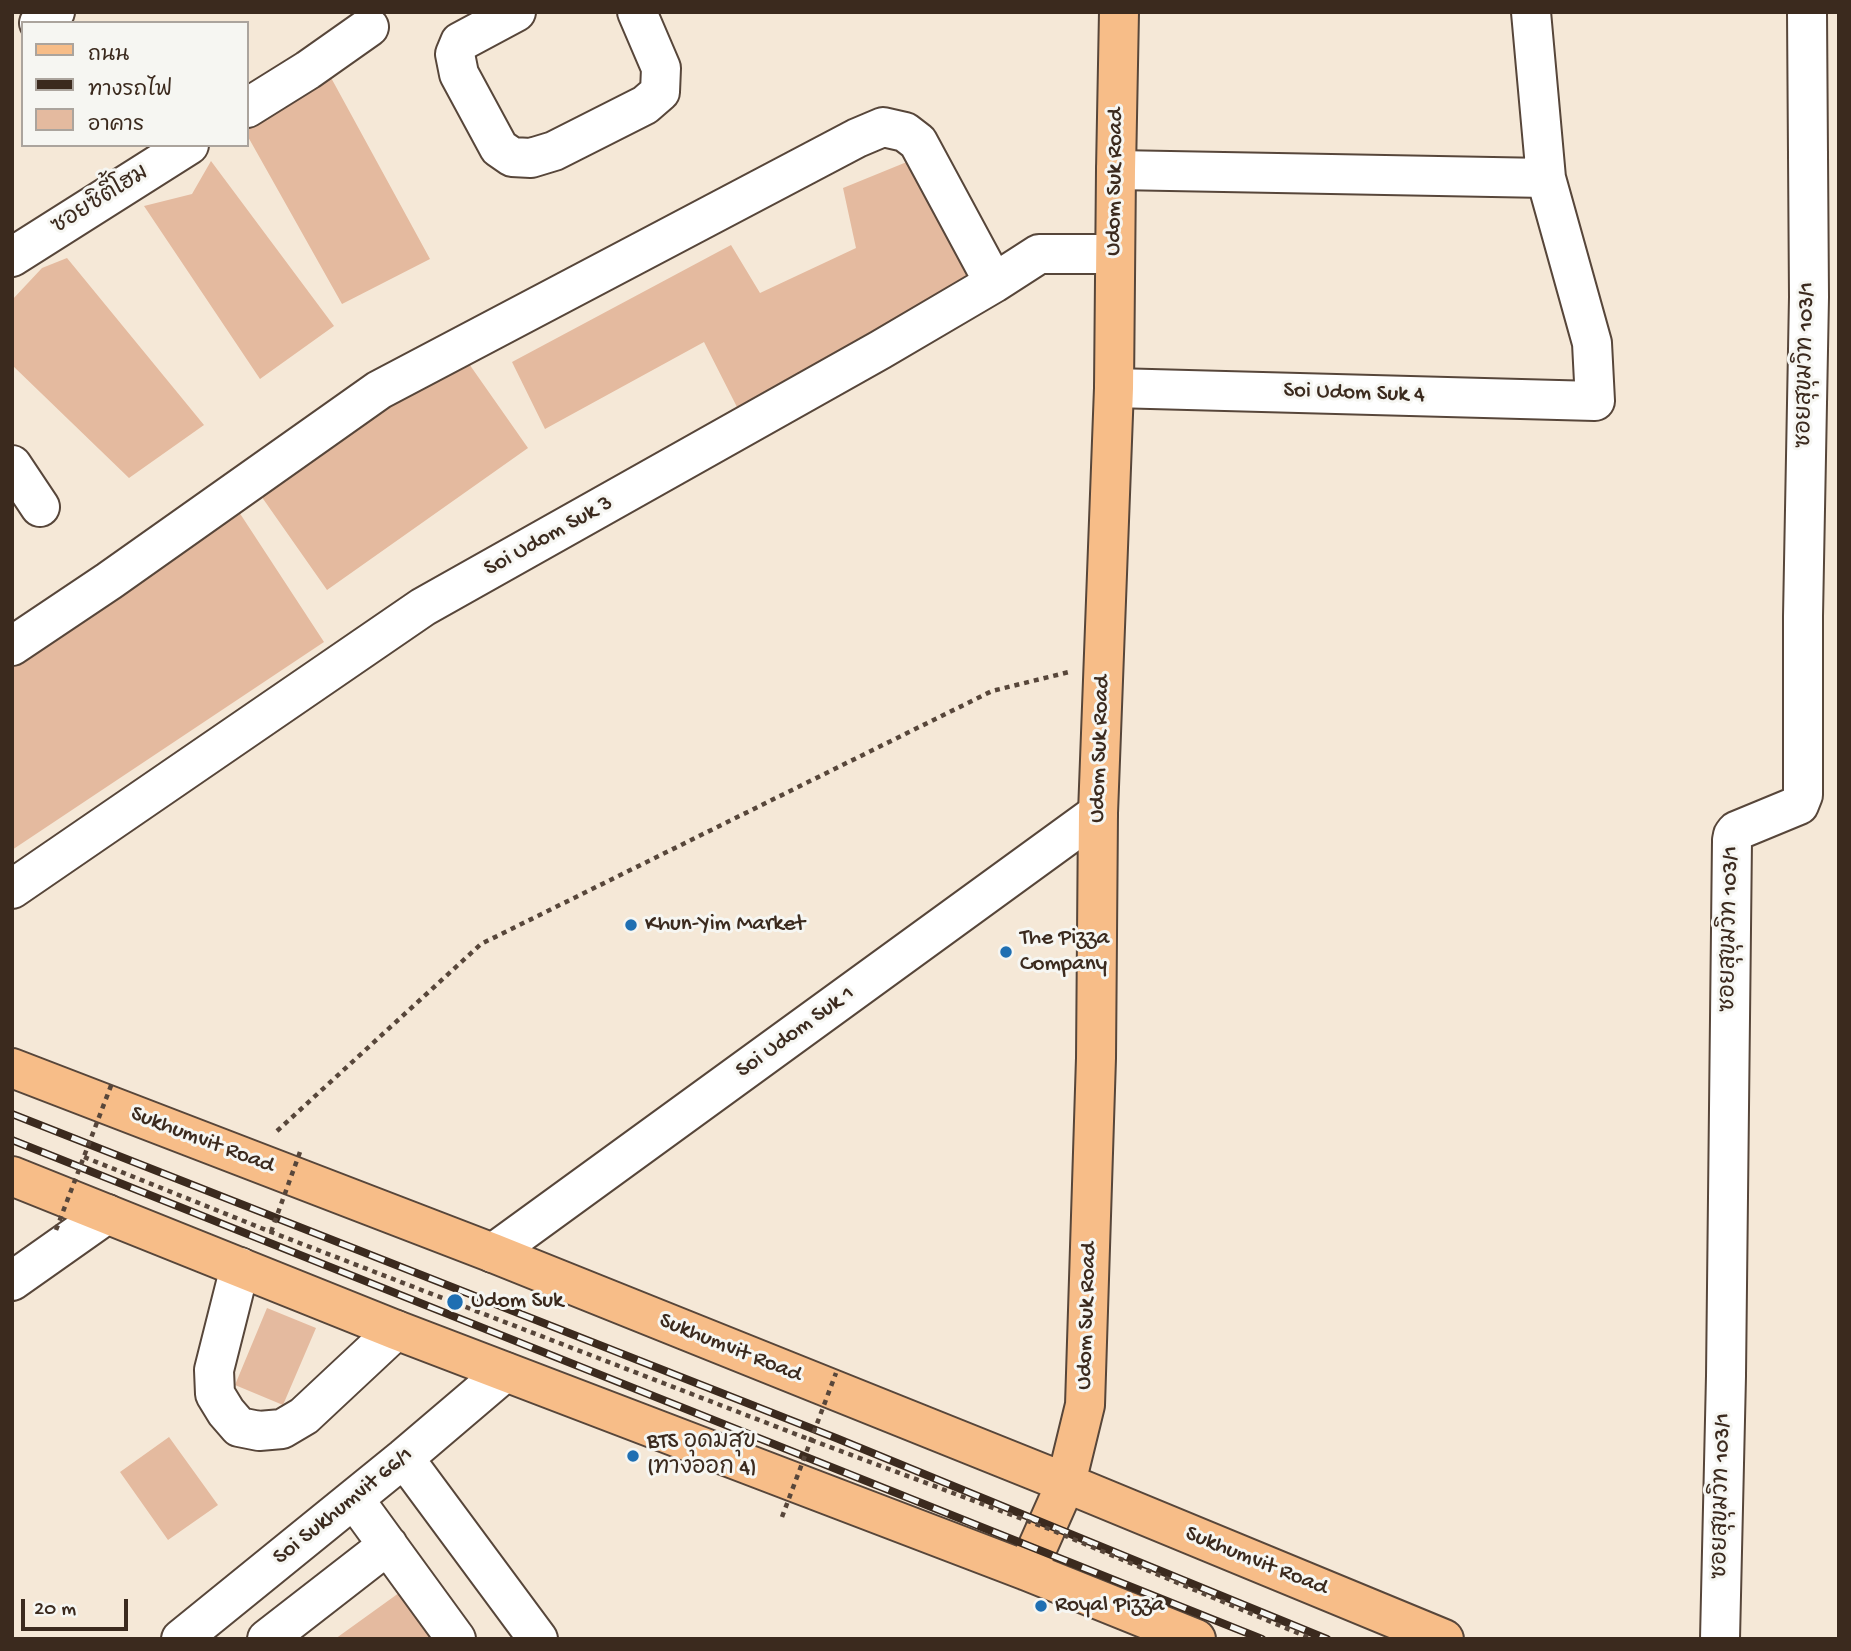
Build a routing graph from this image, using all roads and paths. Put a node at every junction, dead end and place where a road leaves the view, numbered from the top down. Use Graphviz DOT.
graph roads {
  1 [pos="516,12"];
  2 [pos="637,12"];
  3 [pos="1119,12"];
  4 [pos="1531,12"];
  5 [pos="1807,12"];
  6 [pos="372,17"];
  7 [pos="248,107"];
  8 [pos="186,147"];
  9 [pos="1116,170"];
  10 [pos="1546,178"];
  11 [pos="1115,254"];
  12 [pos="12,257"];
  13 [pos="994,283"];
  14 [pos="1114,388"];
  15 [pos="12,466"];
  16 [pos="40,507"];
  17 [pos="12,646"];
  18 [pos="1103,663"];
  19 [pos="1098,813"];
  20 [pos="12,889"];
  21 [pos="12,1068"];
  22 [pos="112,1083"];
  23 [pos="300,1152"];
  24 [pos="84,1157"];
  25 [pos="247,1159"];
  26 [pos="12,1176"];
  27 [pos="107,1214"];
  28 [pos="56,1230"];
  29 [pos="271,1232"];
  30 [pos="493,1253"];
  31 [pos="240,1267"];
  32 [pos="12,1281"];
  33 [pos="396,1330"];
  34 [pos="505,1372"];
  35 [pos="836,1373"];
  36 [pos="811,1440"];
  37 [pos="404,1458"];
  38 [pos="1066,1483"];
  39 [pos="354,1499"];
  40 [pos="782,1517"];
  41 [pos="388,1545"];
  42 [pos="1027,1571"];
  43 [pos="181,1639"];
  44 [pos="267,1639"];
  45 [pos="456,1639"];
  46 [pos="538,1639"];
  47 [pos="1196,1639"];
  48 [pos="1312,1639"];
  49 [pos="1444,1639"];
  50 [pos="1720,1639"];
  1 -- 2 [label="street"];
  3 -- 9 [label="main road, Udom Suk Road"];
  4 -- 10 [label="street"];
  5 -- 50 [label="street, ซอยสุขุมวิท 103/1"];
  6 -- 7 [label="street"];
  8 -- 12 [label="street, ซอยซิตี้โฮม"];
  9 -- 10 [label="street"];
  9 -- 11 [label="main road, Udom Suk Road"];
  10 -- 14 [label="street, Soi Udom Suk 4"];
  11 -- 13 [label="street, Soi Udom Suk 3"];
  11 -- 14 [label="main road, Udom Suk Road"];
  13 -- 17 [label="street"];
  13 -- 20 [label="street, Soi Udom Suk 3"];
  14 -- 18 [label="main road, Udom Suk Road"];
  15 -- 16 [label="street"];
  18 -- 19 [label="main road, Udom Suk Road"];
  18 -- 25 [label="path"];
  19 -- 30 [label="street, Soi Udom Suk 1"];
  19 -- 38 [label="main road, Udom Suk Road"];
  21 -- 25 [label="main road, Sukhumvit Road"];
  22 -- 24 [label="path, bridge"];
  23 -- 29 [label="path, bridge"];
  24 -- 28 [label="path, bridge"];
  24 -- 29 [label="path, bridge"];
  25 -- 30 [label="main road, Sukhumvit Road"];
  26 -- 27 [label="main road"];
  27 -- 31 [label="main road"];
  27 -- 32 [label="street"];
  29 -- 36 [label="path, bridge"];
  30 -- 38 [label="main road, Sukhumvit Road"];
  31 -- 33 [label="main road"];
  31 -- 33 [label="street"];
  33 -- 34 [label="main road"];
  34 -- 37 [label="street, Soi Sukhumvit 66/1"];
  34 -- 42 [label="main road"];
  35 -- 36 [label="path, bridge"];
  36 -- 40 [label="path, bridge"];
  36 -- 48 [label="path, bridge"];
  37 -- 39 [label="street, Soi Sukhumvit 66/1"];
  37 -- 46 [label="street"];
  38 -- 42 [label="main road, Udom Suk Road"];
  38 -- 49 [label="main road, Sukhumvit Road"];
  39 -- 41 [label="street"];
  39 -- 43 [label="street, Soi Sukhumvit 66/1"];
  41 -- 44 [label="street"];
  41 -- 45 [label="street"];
  42 -- 47 [label="main road"];
}
